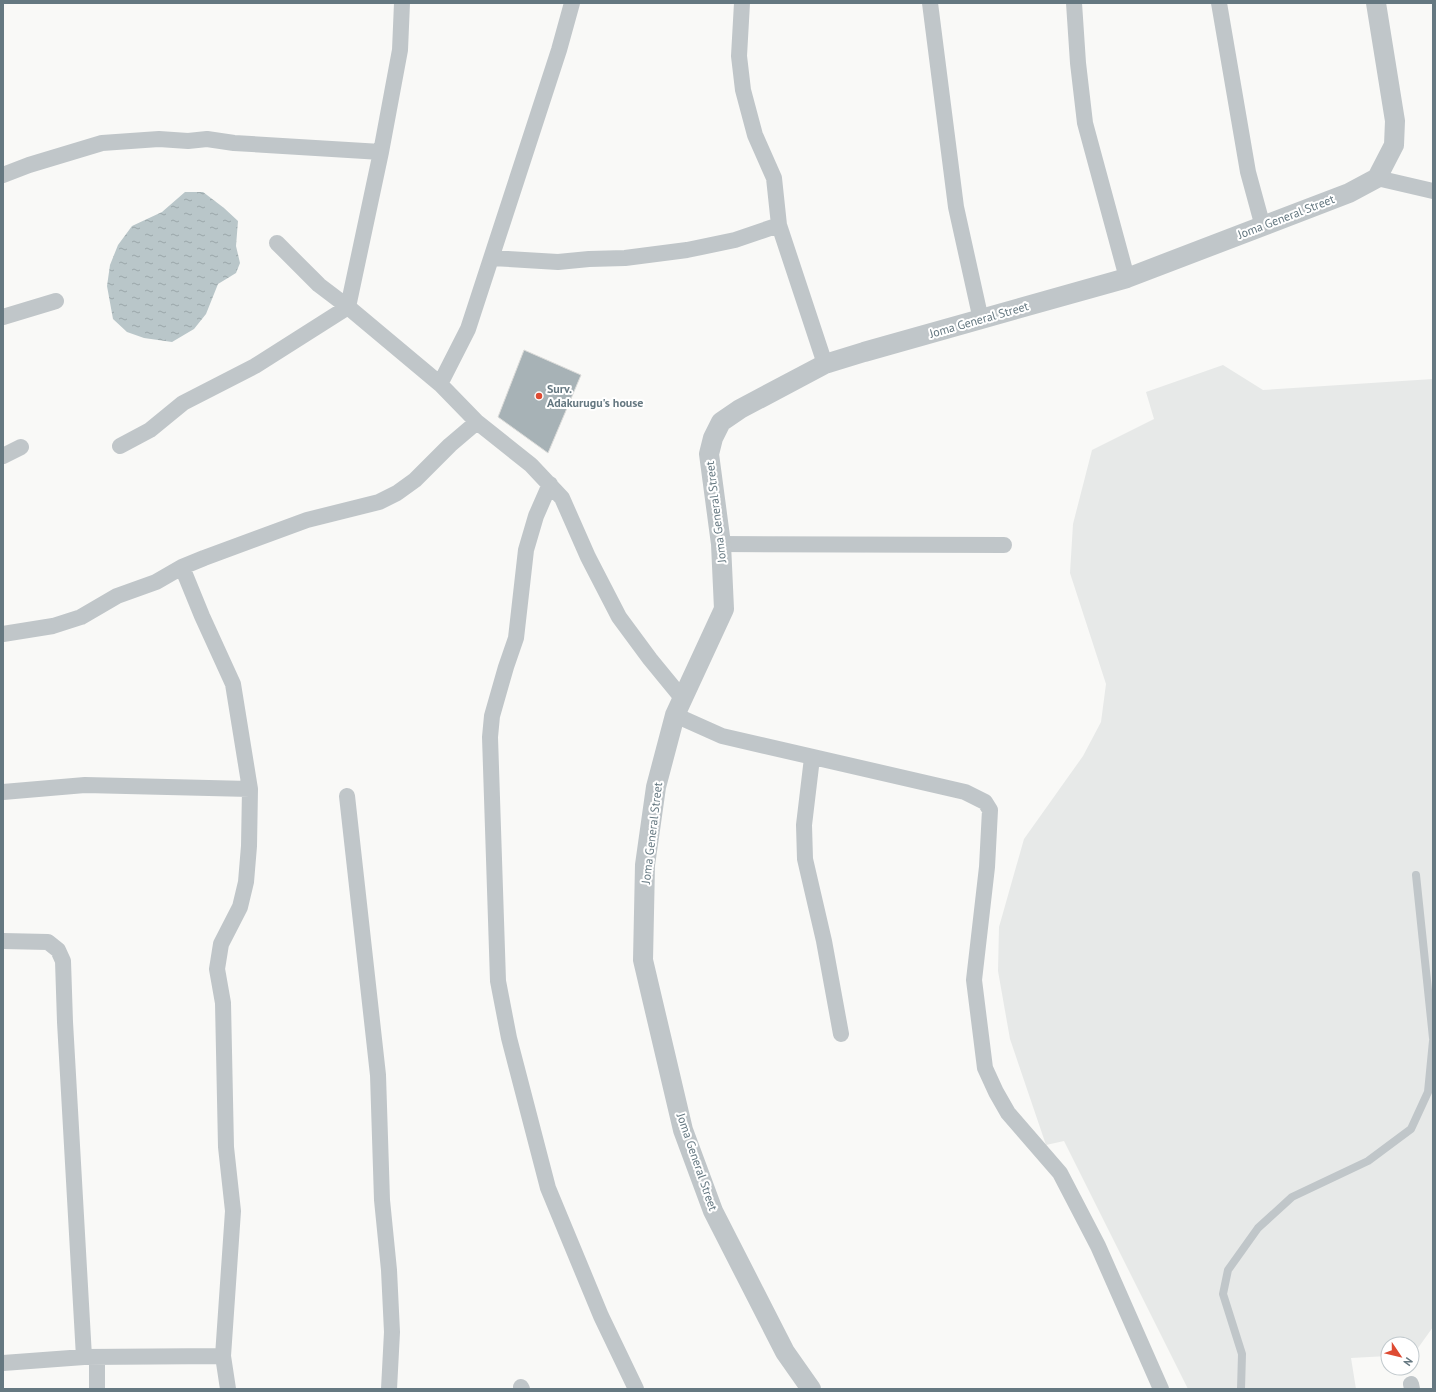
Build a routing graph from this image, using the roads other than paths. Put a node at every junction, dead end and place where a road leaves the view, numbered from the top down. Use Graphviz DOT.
graph roads {
  1 [pos="402,3"];
  2 [pos="572,3"];
  3 [pos="742,3"];
  4 [pos="930,3"];
  5 [pos="1074,3"];
  6 [pos="1219,3"];
  7 [pos="1376,3"];
  8 [pos="382,152"];
  9 [pos="3,175"];
  10 [pos="1377,178"];
  11 [pos="1433,191"];
  12 [pos="779,225"];
  13 [pos="1263,227"];
  14 [pos="277,243"];
  15 [pos="492,258"];
  16 [pos="1127,278"];
  17 [pos="56,301"];
  18 [pos="348,307"];
  19 [pos="3,317"];
  20 [pos="981,320"];
  21 [pos="825,364"];
  22 [pos="440,384"];
  23 [pos="477,422"];
  24 [pos="120,446"];
  25 [pos="22,447"];
  26 [pos="3,456"];
  27 [pos="550,484"];
  28 [pos="721,544"];
  29 [pos="1004,545"];
  30 [pos="182,567"];
  31 [pos="3,634"];
  32 [pos="679,706"];
  33 [pos="812,758"];
  34 [pos="250,789"];
  35 [pos="3,792"];
  36 [pos="347,796"];
  37 [pos="1416,875"];
  38 [pos="3,941"];
  39 [pos="842,1034"];
  40 [pos="1433,1040"];
  41 [pos="223,1356"];
  42 [pos="90,1358"];
  43 [pos="3,1363"];
  44 [pos="97,1389"];
  45 [pos="228,1389"];
  46 [pos="389,1389"];
  47 [pos="636,1389"];
  48 [pos="811,1389"];
  49 [pos="1161,1389"];
  50 [pos="1241,1389"];
  1 -- 8 [label="street"];
  2 -- 15 [label="street"];
  3 -- 12 [label="street"];
  4 -- 20 [label="street"];
  5 -- 16 [label="street"];
  6 -- 13 [label="street"];
  7 -- 10 [label="street"];
  8 -- 9 [label="street"];
  8 -- 18 [label="street"];
  10 -- 11 [label="street"];
  10 -- 13 [label="street, Joma General Street"];
  12 -- 15 [label="street"];
  12 -- 21 [label="street"];
  13 -- 16 [label="street, Joma General Street"];
  14 -- 18 [label="street"];
  15 -- 22 [label="street"];
  16 -- 20 [label="street, Joma General Street"];
  17 -- 19 [label="street"];
  18 -- 22 [label="street"];
  18 -- 24 [label="street"];
  20 -- 21 [label="street, Joma General Street"];
  21 -- 28 [label="street, Joma General Street"];
  22 -- 23 [label="street"];
  23 -- 27 [label="street"];
  23 -- 30 [label="street"];
  25 -- 26 [label="street"];
  27 -- 32 [label="street"];
  27 -- 47 [label="street"];
  28 -- 29 [label="street"];
  28 -- 32 [label="street, Joma General Street"];
  30 -- 31 [label="street"];
  30 -- 34 [label="street"];
  32 -- 33 [label="street"];
  32 -- 48 [label="street, Joma General Street"];
  33 -- 39 [label="street"];
  33 -- 49 [label="street"];
  34 -- 35 [label="street"];
  34 -- 41 [label="street"];
  36 -- 46 [label="street"];
  37 -- 40 [label="lane"];
  38 -- 42 [label="street"];
  40 -- 50 [label="lane"];
  41 -- 42 [label="street"];
  41 -- 45 [label="street"];
  42 -- 43 [label="street"];
  42 -- 44 [label="street"];
}
